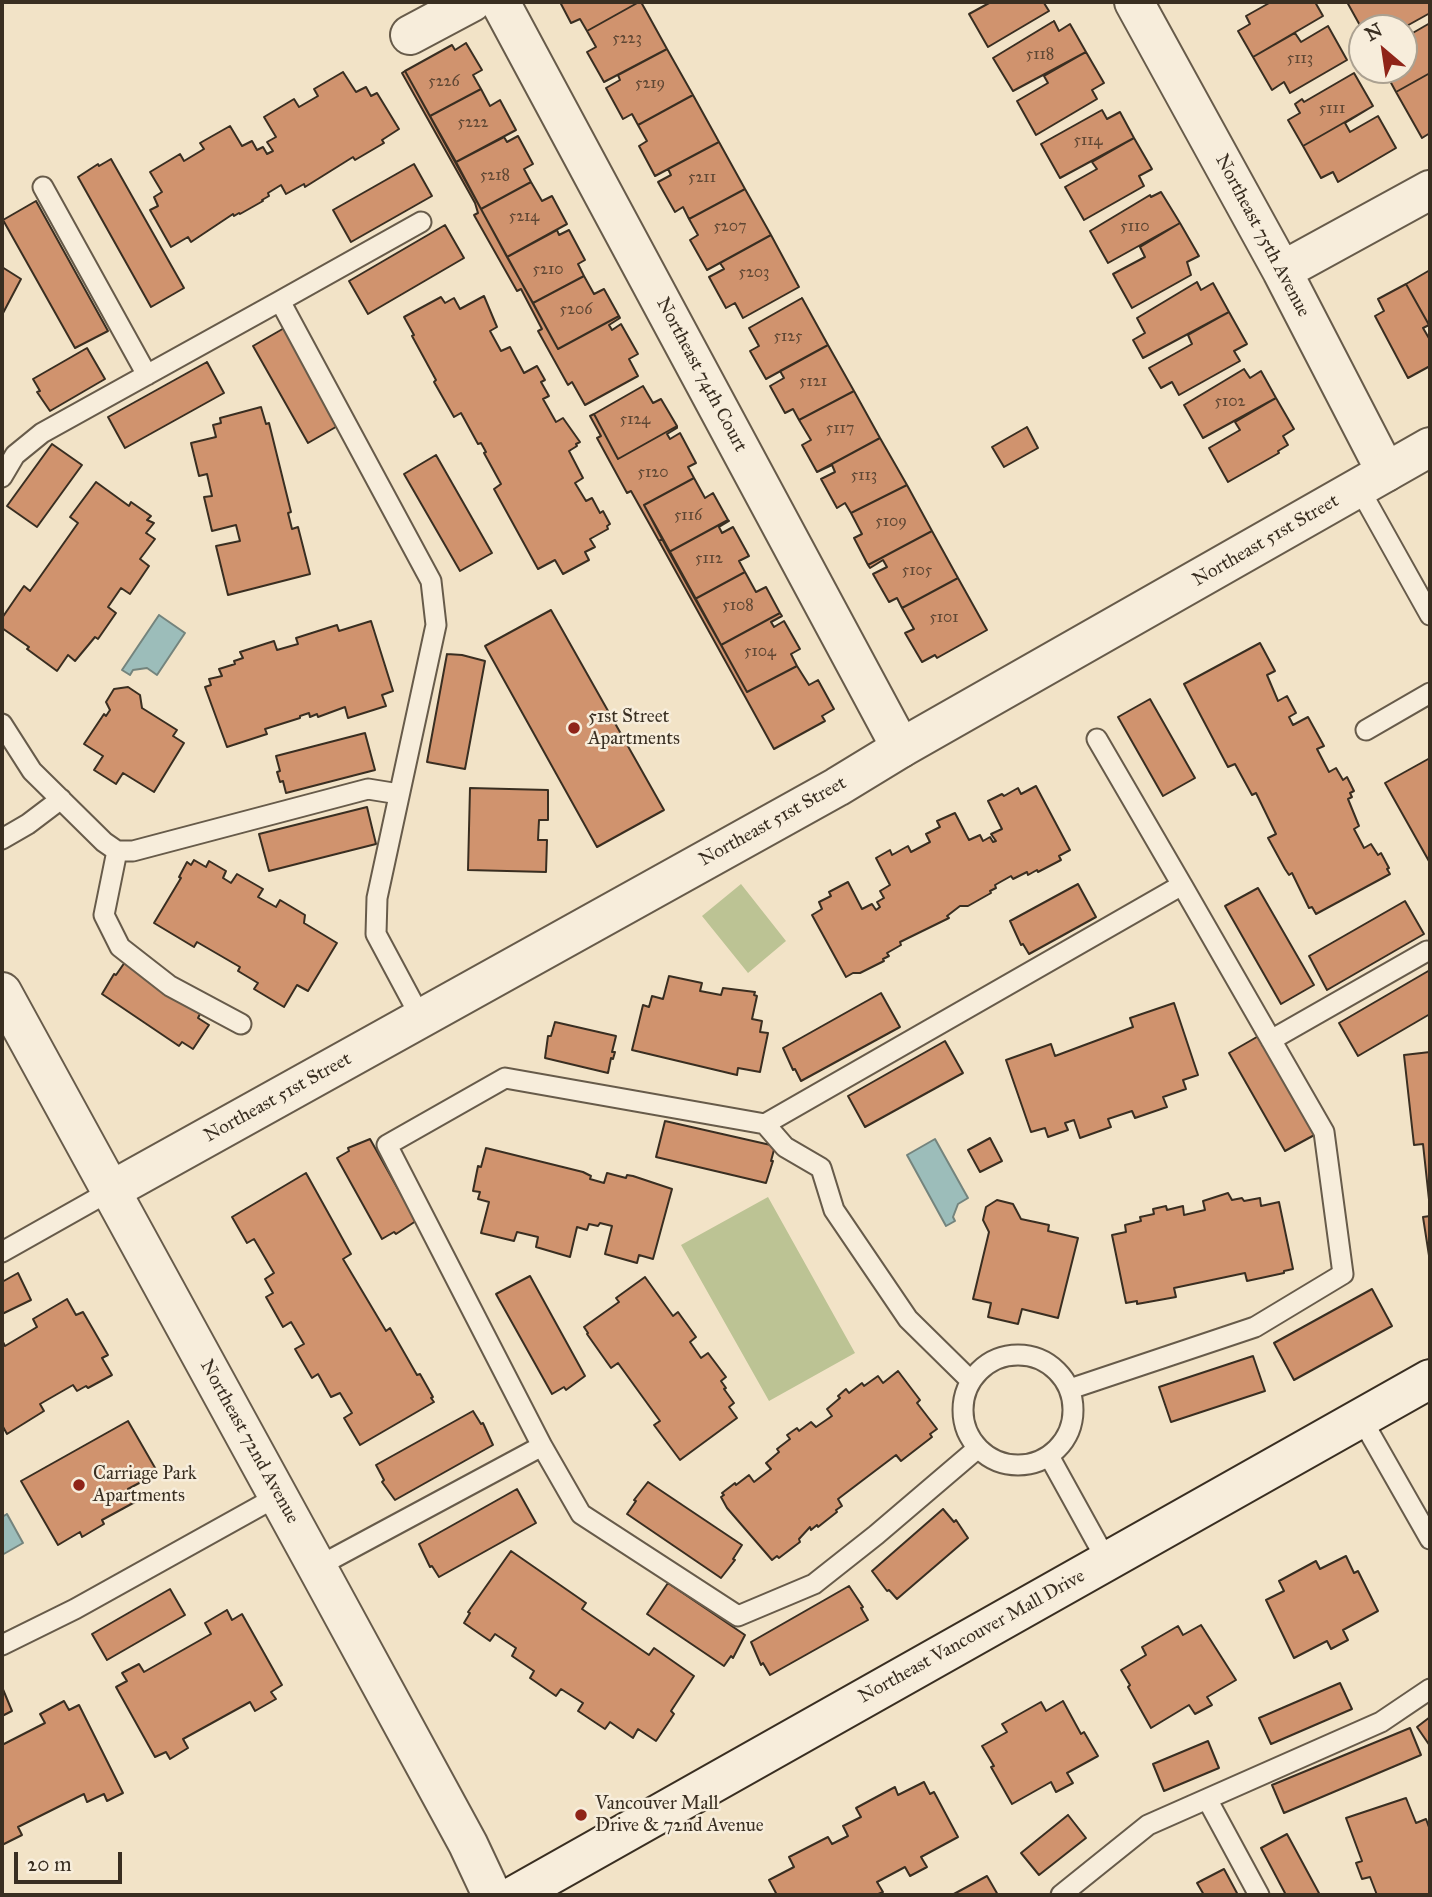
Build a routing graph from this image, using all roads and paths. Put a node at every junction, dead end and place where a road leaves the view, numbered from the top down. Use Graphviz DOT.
graph roads {
  1 [pos="472,2"];
  2 [pos="500,2"];
  3 [pos="1134,2"];
  4 [pos="410,35"];
  5 [pos="43,187"];
  6 [pos="1430,190"];
  7 [pos="421,222"];
  8 [pos="1282,271"];
  9 [pos="280,301"];
  10 [pos="147,375"];
  11 [pos="1430,447"];
  12 [pos="2,477"];
  13 [pos="1373,480"];
  14 [pos="1430,615"];
  15 [pos="1430,693"];
  16 [pos="2,724"];
  17 [pos="1366,730"];
  18 [pos="1097,740"];
  19 [pos="901,748"];
  20 [pos="400,794"];
  21 [pos="61,799"];
  22 [pos="2,839"];
  23 [pos="117,851"];
  24 [pos="1182,886"];
  25 [pos="1427,951"];
  26 [pos="2,992"];
  27 [pos="421,1018"];
  28 [pos="241,1024"];
  29 [pos="1271,1040"];
  30 [pos="765,1125"];
  31 [pos="112,1190"];
  32 [pos="2,1252"];
  33 [pos="1430,1379"];
  34 [pos="971,1381"];
  35 [pos="1070,1389"];
  36 [pos="1361,1418"];
  37 [pos="542,1446"];
  38 [pos="978,1448"];
  39 [pos="1049,1456"];
  40 [pos="278,1496"];
  41 [pos="1429,1533"];
  42 [pos="1107,1561"];
  43 [pos="317,1567"];
  44 [pos="2,1646"];
  45 [pos="1430,1689"];
  46 [pos="1207,1799"];
  47 [pos="492,1895"];
  48 [pos="514,1895"];
  49 [pos="1061,1895"];
  50 [pos="1259,1895"];
  1 -- 4 [label="street"];
  2 -- 19 [label="street, Northeast 74th Court"];
  3 -- 8 [label="street, Northeast 75th Avenue"];
  5 -- 10 [label="lane"];
  6 -- 8 [label="street"];
  7 -- 9 [label="lane"];
  8 -- 13 [label="street, Northeast 75th Avenue"];
  9 -- 10 [label="lane"];
  9 -- 20 [label="lane"];
  10 -- 12 [label="lane"];
  11 -- 13 [label="street, Northeast 51st Street"];
  13 -- 14 [label="lane"];
  13 -- 19 [label="street, Northeast 51st Street"];
  15 -- 17 [label="lane"];
  16 -- 21 [label="lane"];
  18 -- 24 [label="lane"];
  19 -- 27 [label="street, Northeast 51st Street"];
  20 -- 23 [label="lane"];
  20 -- 27 [label="lane"];
  21 -- 22 [label="lane"];
  21 -- 23 [label="lane"];
  23 -- 28 [label="lane"];
  24 -- 29 [label="lane"];
  24 -- 30 [label="lane"];
  25 -- 29 [label="lane"];
  26 -- 31 [label="street, Northeast 72nd Avenue"];
  27 -- 31 [label="street, Northeast 51st Street"];
  29 -- 35 [label="lane"];
  30 -- 34 [label="lane"];
  30 -- 37 [label="lane"];
  31 -- 32 [label="lane"];
  31 -- 40 [label="street, Northeast 72nd Avenue"];
  33 -- 36 [label="street, Northeast Vancouver Mall Drive"];
  34 -- 35 [label="lane"];
  34 -- 38 [label="lane"];
  35 -- 39 [label="lane"];
  36 -- 41 [label="lane"];
  36 -- 42 [label="street, Northeast Vancouver Mall Drive"];
  37 -- 38 [label="lane"];
  37 -- 43 [label="lane"];
  38 -- 39 [label="lane"];
  39 -- 42 [label="lane"];
  40 -- 43 [label="street, Northeast 72nd Avenue"];
  40 -- 44 [label="lane"];
  42 -- 48 [label="street, Northeast Vancouver Mall Drive"];
  43 -- 47 [label="street, Northeast 72nd Avenue"];
  45 -- 46 [label="lane"];
  46 -- 49 [label="lane"];
  46 -- 50 [label="lane"];
}
